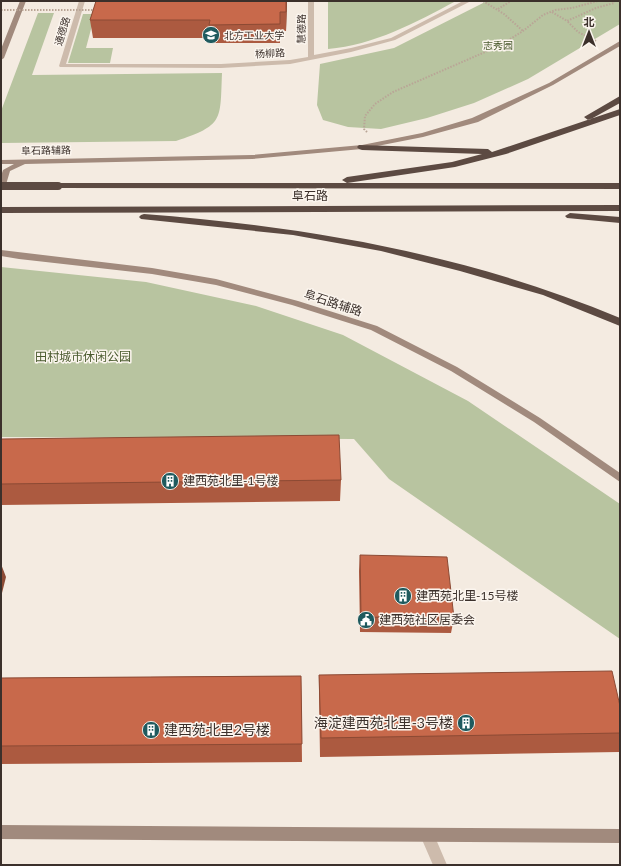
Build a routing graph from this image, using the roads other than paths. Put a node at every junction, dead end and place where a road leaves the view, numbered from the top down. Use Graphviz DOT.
graph roads {
  1 [pos="23,1"];
  2 [pos="82,1"];
  3 [pos="312,1"];
  4 [pos="468,1"];
  5 [pos="620,43"];
  6 [pos="1,58"];
  7 [pos="311,58"];
  8 [pos="62,66"];
  9 [pos="620,99"];
  10 [pos="620,112"];
  11 [pos="559,134"];
  12 [pos="362,147"];
  13 [pos="503,152"];
  14 [pos="1,162"];
  15 [pos="25,162"];
  16 [pos="302,186"];
  17 [pos="620,186"];
  18 [pos="1,187"];
  19 [pos="620,208"];
  20 [pos="481,209"];
  21 [pos="1,210"];
  22 [pos="53,210"];
  23 [pos="620,220"];
  24 [pos="1,253"];
  25 [pos="620,322"];
  26 [pos="620,478"];
  27 [pos="1,832"];
  28 [pos="427,835"];
  29 [pos="620,836"];
  30 [pos="440,865"];
  1 -- 6 [label="street"];
  2 -- 8 [label="street, 通德路"];
  3 -- 7 [label="street, 慧德路"];
  4 -- 7 [label="street, 杨柳路"];
  5 -- 12 [label="street, 阜石路辅路"];
  7 -- 8 [label="street, 杨柳路"];
  9 -- 11 [label="highway"];
  10 -- 11 [label="highway"];
  11 -- 13 [label="highway"];
  12 -- 13 [label="highway"];
  12 -- 15 [label="street, 阜石路辅路"];
  13 -- 16 [label="highway"];
  14 -- 15 [label="street, 阜石路辅路"];
  15 -- 18 [label="street"];
  16 -- 17 [label="highway, 阜石路"];
  16 -- 18 [label="highway, 阜石路, bridge"];
  19 -- 20 [label="highway, 阜石路"];
  20 -- 22 [label="highway, 阜石路"];
  20 -- 23 [label="highway"];
  21 -- 22 [label="highway, 阜石路"];
  22 -- 25 [label="highway"];
  24 -- 26 [label="street, 阜石路辅路"];
  27 -- 28 [label="street"];
  28 -- 29 [label="street"];
  28 -- 30 [label="street"];
}
